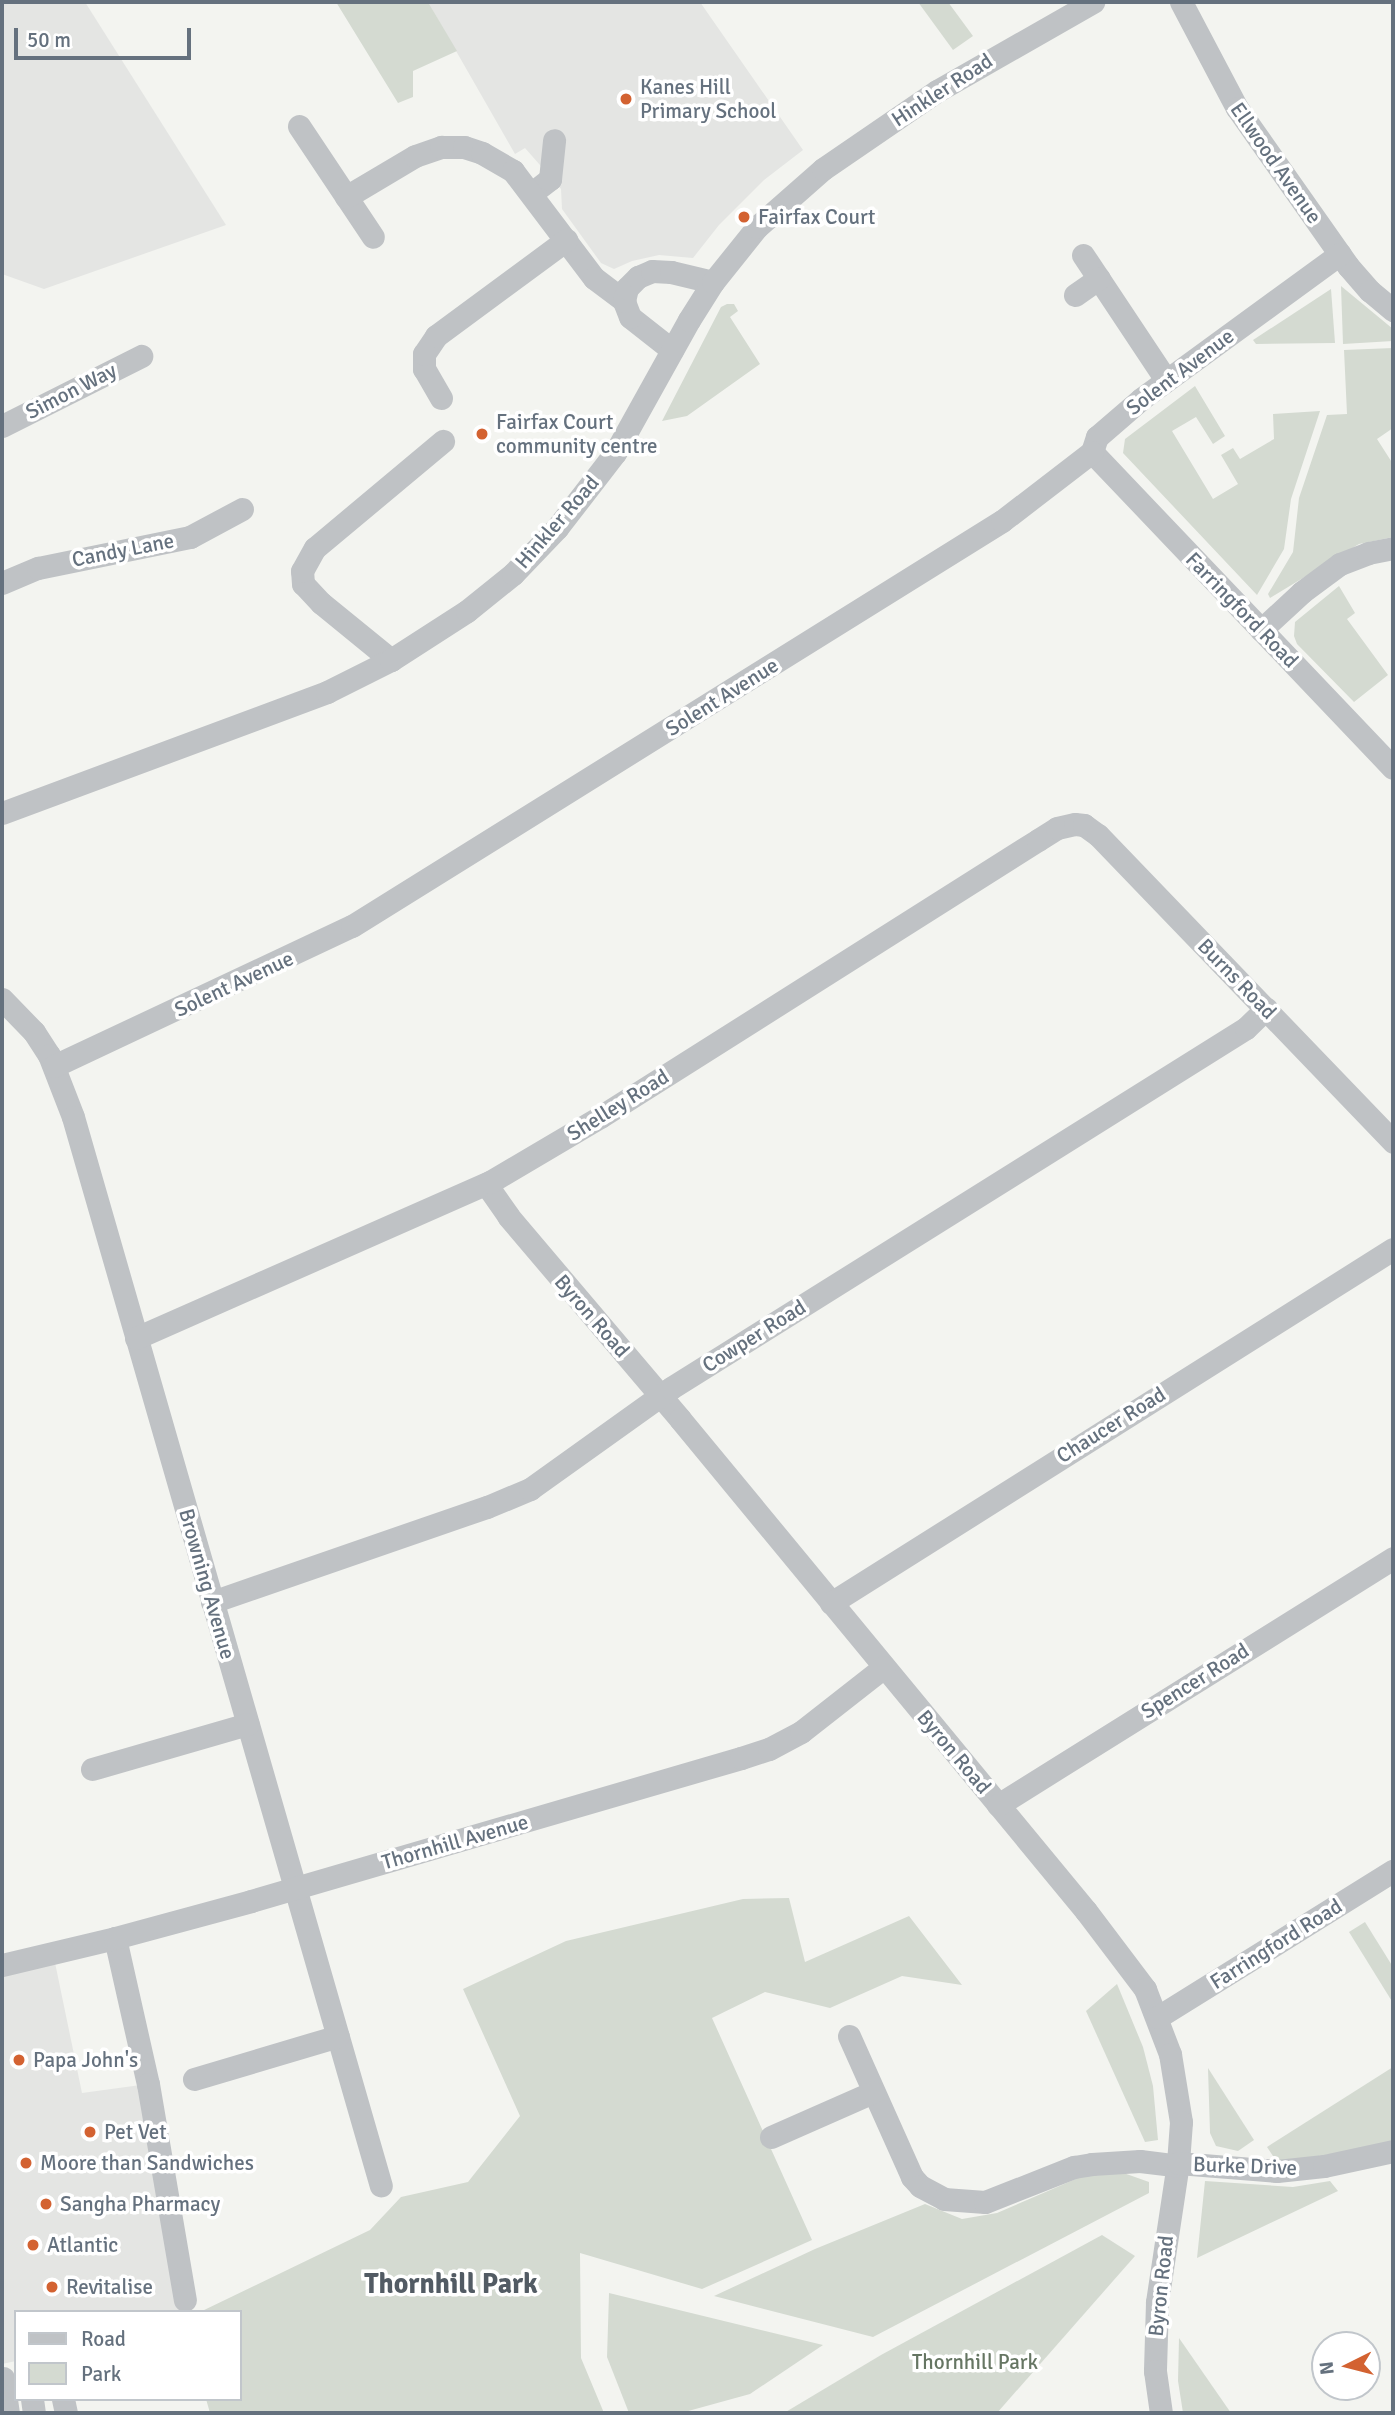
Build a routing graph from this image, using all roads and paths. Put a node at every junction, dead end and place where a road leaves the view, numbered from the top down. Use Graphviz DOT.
graph roads {
  1 [pos="1093,2"];
  2 [pos="1181,2"];
  3 [pos="299,126"];
  4 [pos="554,140"];
  5 [pos="532,193"];
  6 [pos="346,197"];
  7 [pos="373,237"];
  8 [pos="566,240"];
  9 [pos="1340,254"];
  10 [pos="1083,255"];
  11 [pos="1099,278"];
  12 [pos="713,282"];
  13 [pos="1075,295"];
  14 [pos="624,301"];
  15 [pos="1393,310"];
  16 [pos="672,350"];
  17 [pos="141,356"];
  18 [pos="1166,380"];
  19 [pos="441,398"];
  20 [pos="2,426"];
  21 [pos="443,441"];
  22 [pos="1092,452"];
  23 [pos="242,509"];
  24 [pos="1393,548"];
  25 [pos="2,583"];
  26 [pos="1261,630"];
  27 [pos="391,660"];
  28 [pos="1393,768"];
  29 [pos="2,813"];
  30 [pos="1075,824"];
  31 [pos="2,999"];
  32 [pos="1266,1009"];
  33 [pos="54,1066"];
  34 [pos="1393,1142"];
  35 [pos="486,1184"];
  36 [pos="1393,1249"];
  37 [pos="136,1338"];
  38 [pos="660,1396"];
  39 [pos="1393,1558"];
  40 [pos="212,1602"];
  41 [pos="831,1603"];
  42 [pos="884,1667"];
  43 [pos="248,1724"];
  44 [pos="92,1769"];
  45 [pos="998,1805"];
  46 [pos="1393,1871"];
  47 [pos="295,1888"];
  48 [pos="116,1938"];
  49 [pos="2,1965"];
  50 [pos="1158,2017"];
  51 [pos="338,2036"];
  52 [pos="849,2036"];
  53 [pos="194,2079"];
  54 [pos="873,2092"];
  55 [pos="771,2137"];
  56 [pos="1393,2151"];
  57 [pos="1178,2164"];
  58 [pos="381,2186"];
  59 [pos="185,2300"];
  60 [pos="7,2378"];
  61 [pos="8,2413"];
  62 [pos="1161,2413"];
  1 -- 12 [label="street, Hinkler Road"];
  2 -- 9 [label="street, Ellwood Avenue"];
  3 -- 6 [label="street"];
  4 -- 5 [label="street"];
  5 -- 6 [label="street"];
  5 -- 8 [label="street"];
  6 -- 7 [label="street"];
  8 -- 14 [label="street"];
  8 -- 19 [label="street"];
  9 -- 15 [label="street, Ellwood Avenue"];
  9 -- 18 [label="street, Solent Avenue"];
  10 -- 11 [label="street"];
  11 -- 13 [label="street"];
  11 -- 18 [label="street"];
  12 -- 14 [label="street"];
  12 -- 16 [label="street, Hinkler Road"];
  14 -- 16 [label="street"];
  16 -- 27 [label="street, Hinkler Road"];
  17 -- 20 [label="street, Simon Way"];
  18 -- 22 [label="street, Solent Avenue"];
  21 -- 27 [label="street"];
  22 -- 26 [label="street, Farringford Road"];
  22 -- 33 [label="street, Solent Avenue"];
  23 -- 25 [label="street, Candy Lane"];
  24 -- 26 [label="street"];
  26 -- 28 [label="street, Farringford Road"];
  27 -- 29 [label="street, Hinkler Road"];
  30 -- 32 [label="street, Burns Road"];
  30 -- 35 [label="street, Shelley Road"];
  31 -- 33 [label="street, Browning Avenue"];
  32 -- 34 [label="street, Burns Road"];
  32 -- 38 [label="street, Cowper Road"];
  33 -- 37 [label="street, Browning Avenue"];
  35 -- 37 [label="street, Shelley Road"];
  35 -- 38 [label="street, Byron Road"];
  36 -- 41 [label="street, Chaucer Road"];
  37 -- 40 [label="street, Browning Avenue"];
  38 -- 40 [label="street, Cowper Road"];
  38 -- 41 [label="street, Byron Road"];
  39 -- 45 [label="street, Spencer Road"];
  40 -- 43 [label="street, Browning Avenue"];
  41 -- 42 [label="street, Byron Road"];
  42 -- 45 [label="street, Byron Road"];
  42 -- 47 [label="street, Thornhill Avenue"];
  43 -- 44 [label="street"];
  43 -- 47 [label="street, Browning Avenue"];
  45 -- 50 [label="street, Byron Road"];
  46 -- 50 [label="street, Farringford Road"];
  47 -- 48 [label="street, Thornhill Avenue"];
  47 -- 51 [label="street, Browning Avenue"];
  48 -- 49 [label="street, Thornhill Avenue"];
  48 -- 59 [label="street"];
  50 -- 57 [label="street, Byron Road"];
  51 -- 53 [label="street"];
  51 -- 58 [label="street, Browning Avenue"];
  52 -- 54 [label="street, Burke Drive"];
  54 -- 55 [label="street"];
  54 -- 57 [label="street, Burke Drive"];
  56 -- 57 [label="street, Burke Drive"];
  57 -- 62 [label="street, Byron Road"];
  60 -- 61 [label="street"];
}
